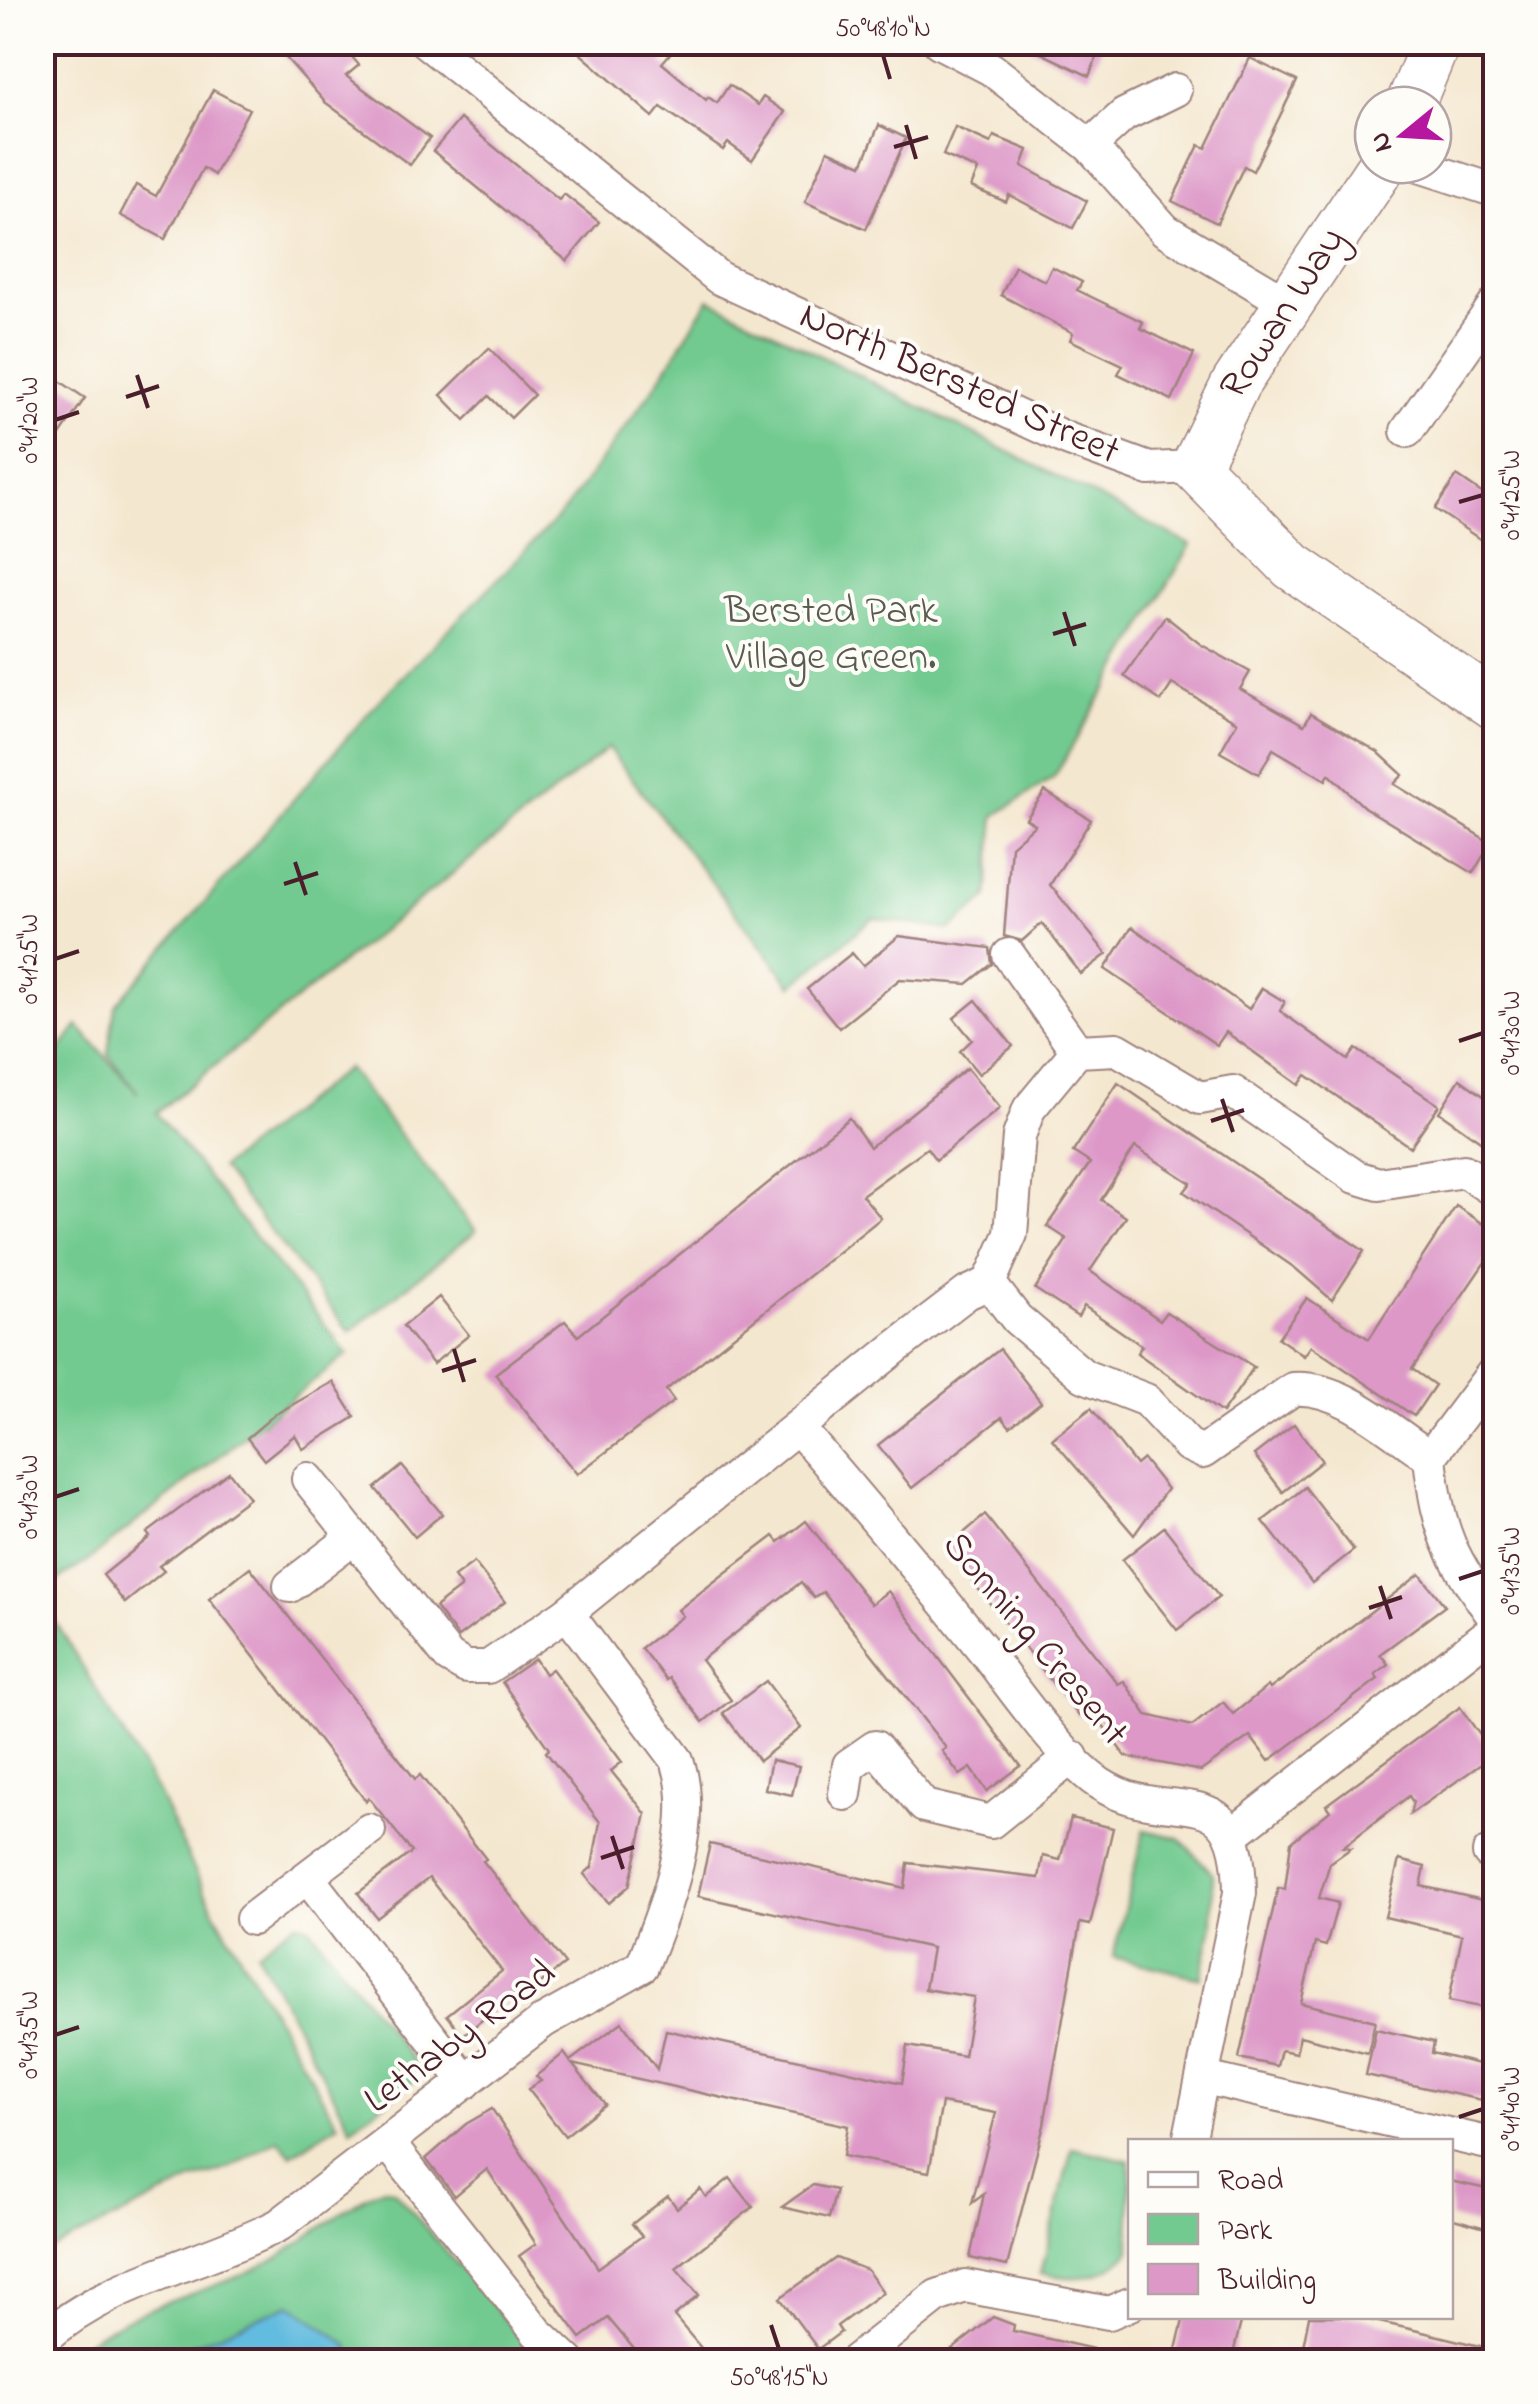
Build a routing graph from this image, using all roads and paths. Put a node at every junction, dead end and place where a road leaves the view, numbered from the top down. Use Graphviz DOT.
graph roads {
  1 [pos="426,42"];
  2 [pos="939,42"];
  3 [pos="1436,42"];
  4 [pos="1418,85"];
  5 [pos="1175,90"];
  6 [pos="1090,146"];
  7 [pos="1453,177"];
  8 [pos="1369,185"];
  9 [pos="1496,191"];
  10 [pos="1496,303"];
  11 [pos="1290,305"];
  12 [pos="1406,431"];
  13 [pos="1195,467"];
  14 [pos="1496,706"];
  15 [pos="1009,955"];
  16 [pos="1077,1050"];
  17 [pos="1496,1192"];
  18 [pos="989,1283"];
  19 [pos="1496,1369"];
  20 [pos="799,1428"];
  21 [pos="1430,1457"];
  22 [pos="308,1480"];
  23 [pos="354,1537"];
  24 [pos="290,1586"];
  25 [pos="567,1613"];
  26 [pos="1496,1620"];
  27 [pos="1496,1628"];
  28 [pos="1072,1757"];
  29 [pos="844,1794"];
  30 [pos="369,1830"];
  31 [pos="1233,1834"];
  32 [pos="308,1878"];
  33 [pos="252,1918"];
  34 [pos="1205,2078"];
  35 [pos="466,2082"];
  36 [pos="1190,2139"];
  37 [pos="389,2144"];
  38 [pos="1496,2144"];
  39 [pos="1128,2305"];
  40 [pos="42,2340"];
  41 [pos="569,2362"];
  42 [pos="854,2362"];
  1 -- 13 [label="street, North Bersted Street"];
  2 -- 6 [label="street"];
  3 -- 4 [label="street"];
  5 -- 6 [label="street"];
  6 -- 11 [label="street"];
  7 -- 9 [label="street"];
  8 -- 11 [label="street, Rowan Way"];
  10 -- 12 [label="street"];
  11 -- 13 [label="street, Rowan Way"];
  13 -- 14 [label="street"];
  15 -- 16 [label="street"];
  16 -- 17 [label="street"];
  16 -- 18 [label="street"];
  18 -- 20 [label="street"];
  18 -- 21 [label="street"];
  19 -- 21 [label="street"];
  20 -- 25 [label="street"];
  20 -- 28 [label="street, Sonning Cresent"];
  21 -- 26 [label="street"];
  22 -- 23 [label="street"];
  23 -- 24 [label="street"];
  23 -- 25 [label="street"];
  25 -- 35 [label="street, Lethaby Road"];
  27 -- 31 [label="street"];
  28 -- 29 [label="street"];
  28 -- 31 [label="street, Sonning Cresent"];
  30 -- 32 [label="street"];
  31 -- 34 [label="street"];
  32 -- 33 [label="street"];
  32 -- 35 [label="street"];
  34 -- 36 [label="street"];
  34 -- 38 [label="street"];
  35 -- 37 [label="street, Lethaby Road"];
  37 -- 40 [label="street, Lethaby Road"];
  37 -- 41 [label="street"];
  39 -- 42 [label="street"];
}
